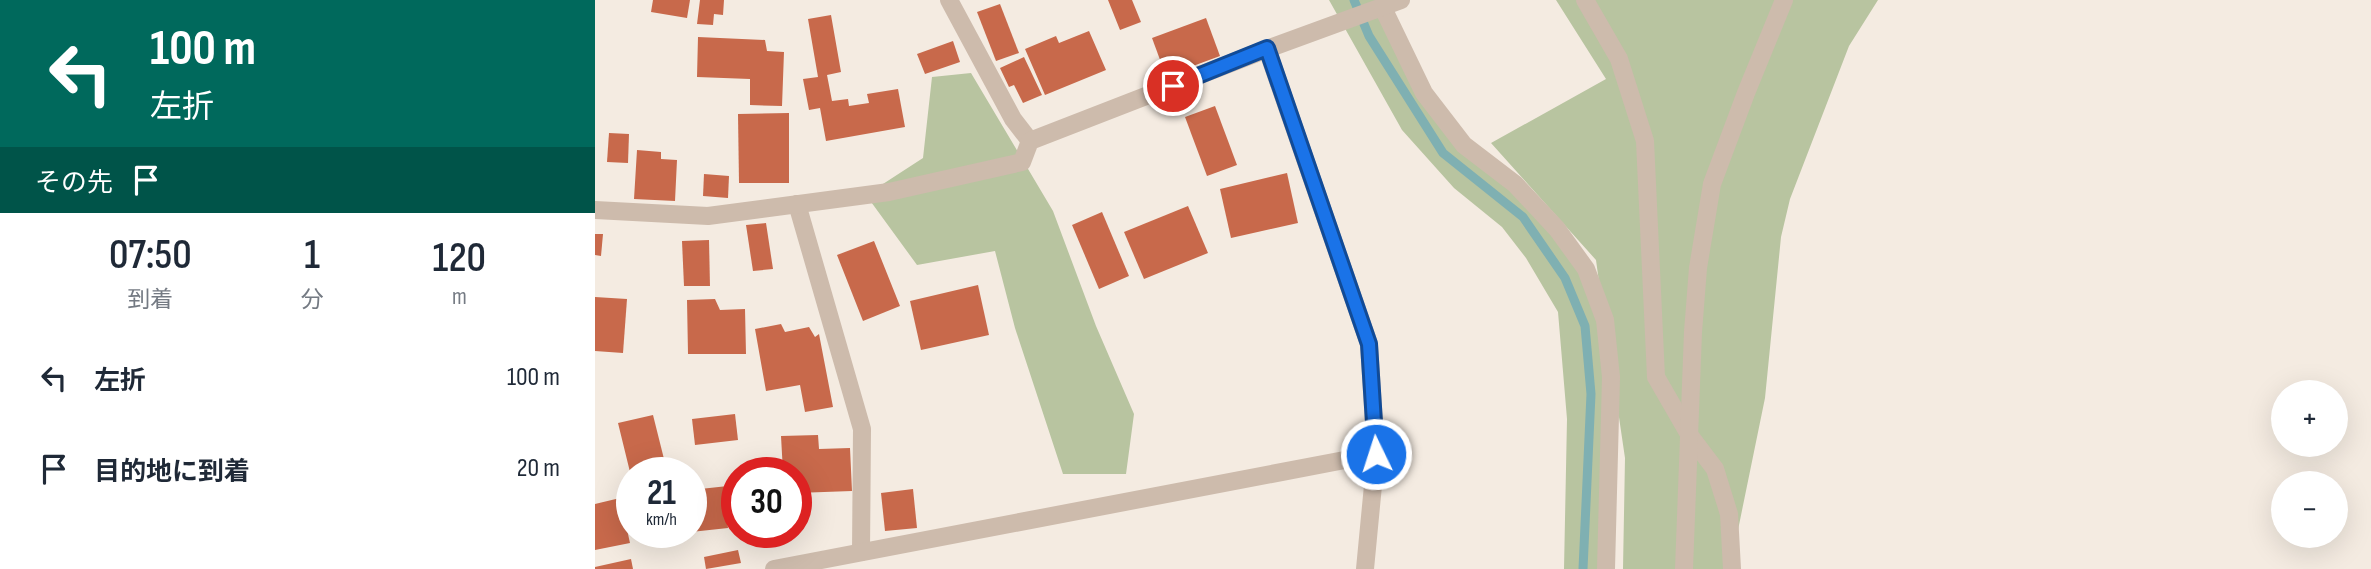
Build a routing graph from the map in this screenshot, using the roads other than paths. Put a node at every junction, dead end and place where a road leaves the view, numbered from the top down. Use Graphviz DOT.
graph roads {
  1 [pos="949,0"];
  2 [pos="1401,0"];
  3 [pos="1585,0"];
  4 [pos="1784,0"];
  5 [pos="1383,8"];
  6 [pos="1267,48"];
  7 [pos="1030,141"];
  8 [pos="797,204"];
  9 [pos="595,209"];
  10 [pos="1690,436"];
  11 [pos="1376,454"];
  12 [pos="861,552"];
  13 [pos="774,569"];
  14 [pos="1365,569"];
  15 [pos="1607,569"];
  16 [pos="1684,569"];
  17 [pos="1732,569"];
  1 -- 7 [label="street"];
  2 -- 5 [label="street"];
  3 -- 10 [label="street"];
  4 -- 10 [label="street"];
  5 -- 6 [label="street"];
  5 -- 15 [label="street"];
  6 -- 7 [label="street"];
  6 -- 11 [label="street"];
  7 -- 8 [label="street"];
  8 -- 9 [label="street"];
  8 -- 12 [label="street"];
  10 -- 16 [label="street"];
  10 -- 17 [label="street"];
  11 -- 12 [label="street"];
  11 -- 14 [label="street"];
  12 -- 13 [label="street"];
}
